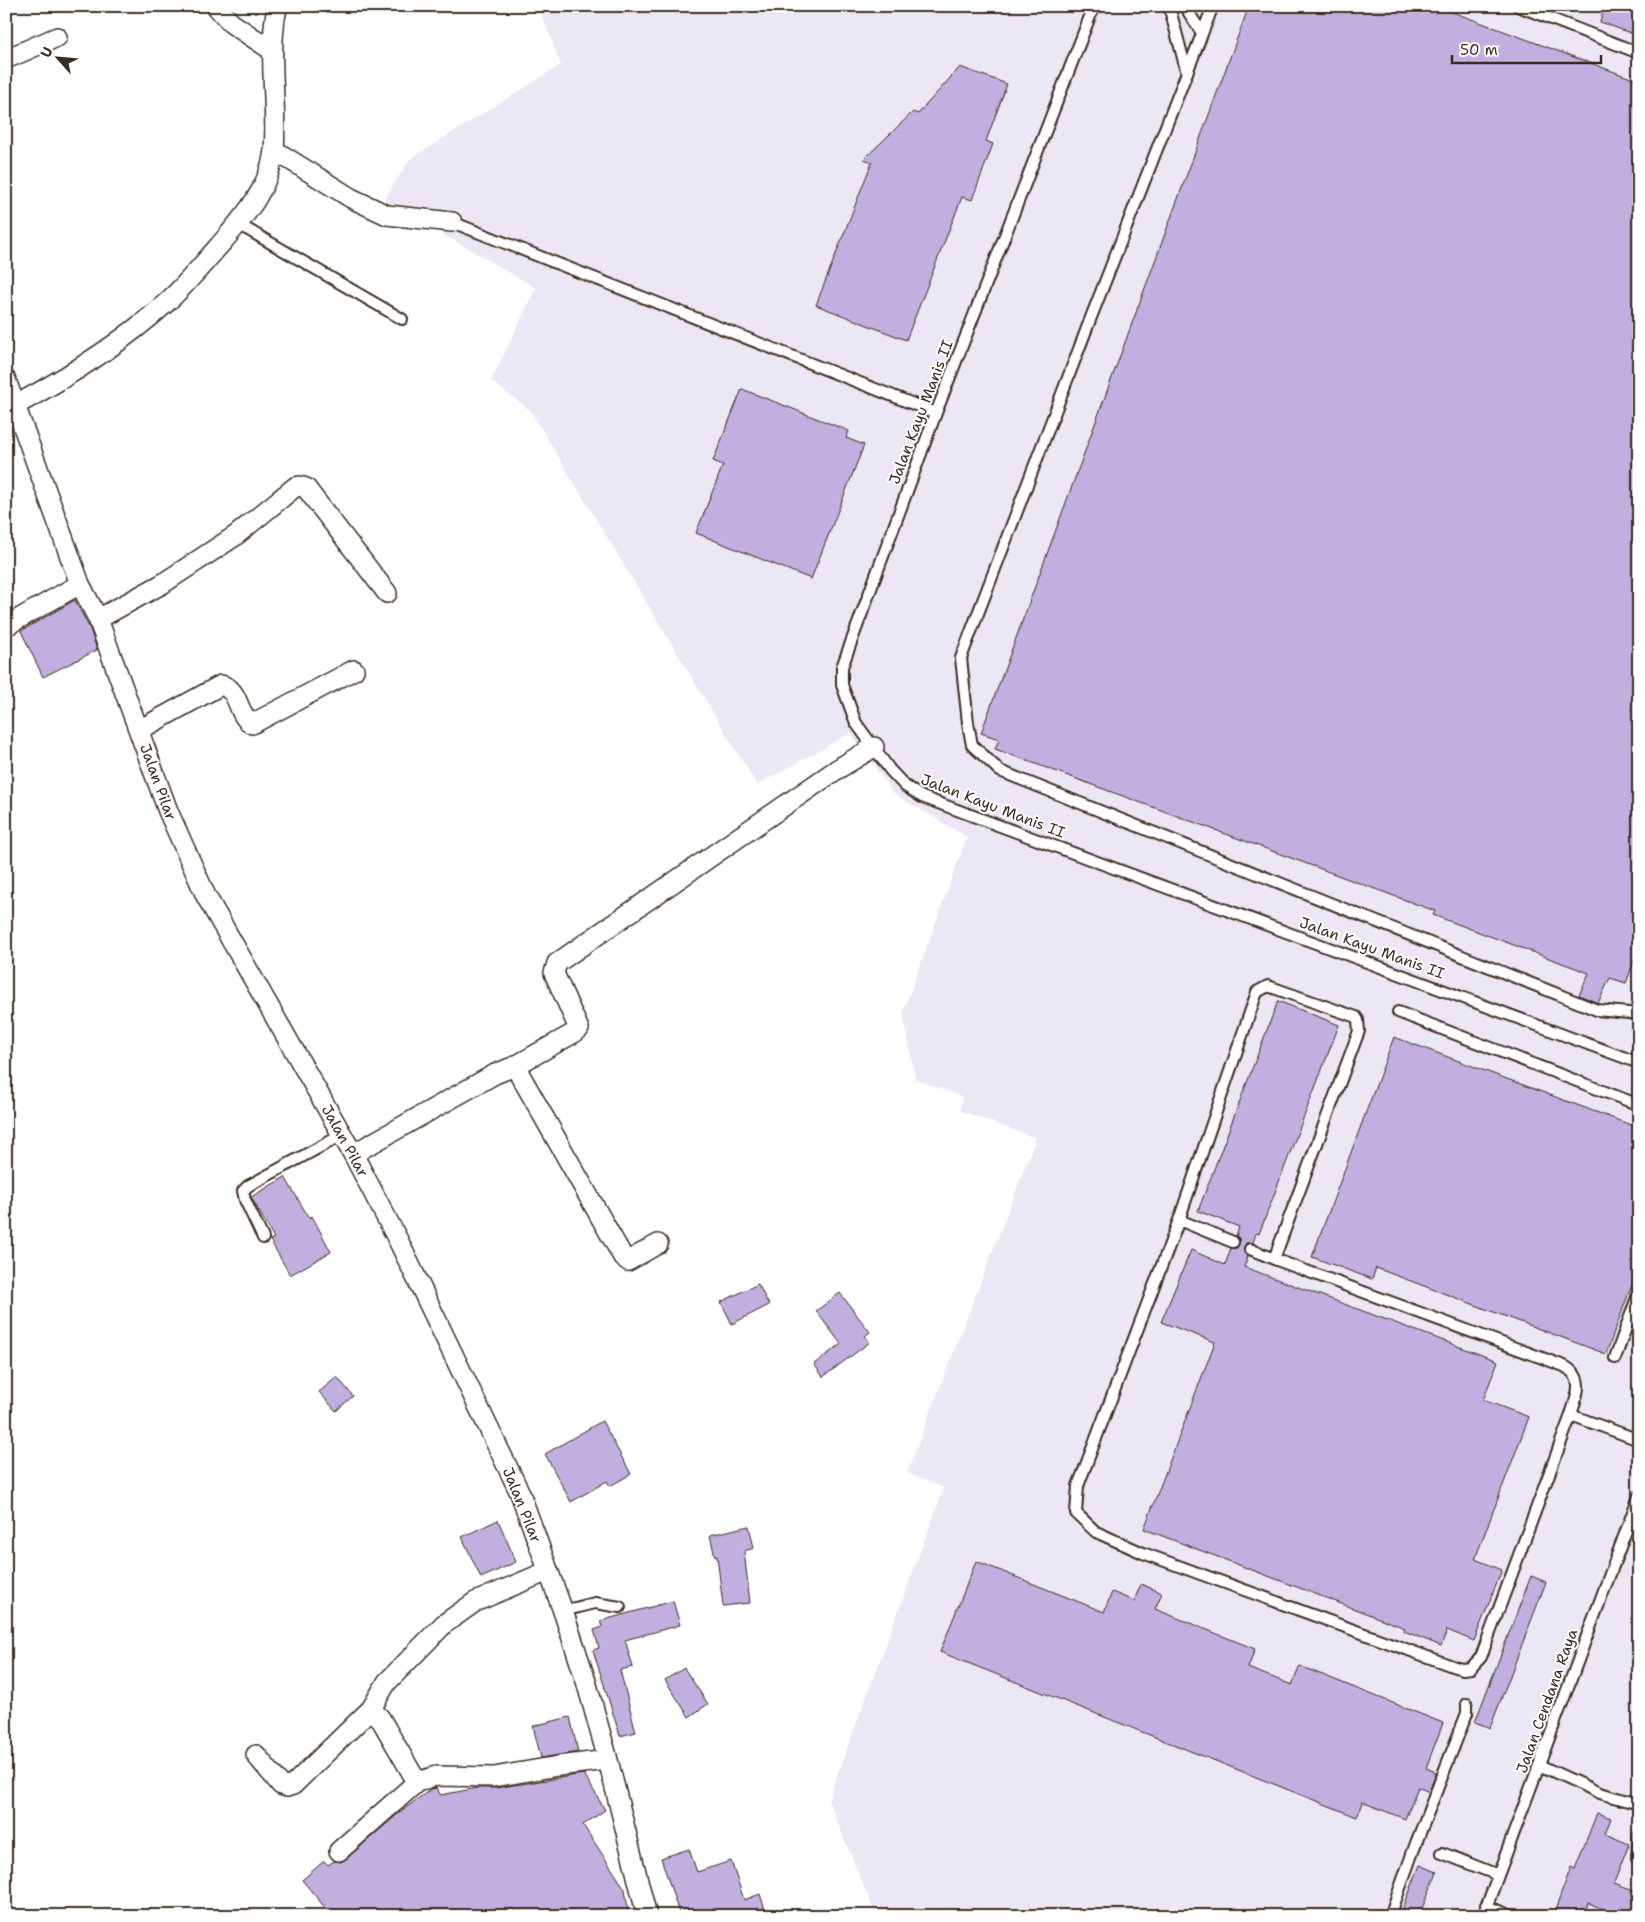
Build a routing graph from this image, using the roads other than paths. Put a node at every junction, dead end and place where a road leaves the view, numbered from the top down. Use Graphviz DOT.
graph roads {
  1 [pos="216,6"];
  2 [pos="278,6"];
  3 [pos="1094,6"];
  4 [pos="1169,6"];
  5 [pos="1187,6"];
  6 [pos="1213,6"];
  7 [pos="1518,6"];
  8 [pos="1202,33"];
  9 [pos="57,38"];
  10 [pos="273,51"];
  11 [pos="1639,53"];
  12 [pos="6,58"];
  13 [pos="1187,73"];
  14 [pos="274,150"];
  15 [pos="452,222"];
  16 [pos="238,224"];
  17 [pos="402,319"];
  18 [pos="6,380"];
  19 [pos="16,405"];
  20 [pos="936,413"];
  21 [pos="80,584"];
  22 [pos="387,593"];
  23 [pos="98,619"];
  24 [pos="6,626"];
  25 [pos="354,670"];
  26 [pos="139,730"];
  27 [pos="874,747"];
  28 [pos="1398,1012"];
  29 [pos="1639,1014"];
  30 [pos="1639,1063"];
  31 [pos="515,1066"];
  32 [pos="1639,1104"];
  33 [pos="342,1135"];
  34 [pos="353,1154"];
  35 [pos="1180,1220"];
  36 [pos="263,1238"];
  37 [pos="1233,1242"];
  38 [pos="658,1244"];
  39 [pos="1250,1249"];
  40 [pos="1274,1259"];
  41 [pos="1639,1292"];
  42 [pos="1615,1358"];
  43 [pos="1571,1415"];
  44 [pos="1639,1440"];
  45 [pos="1639,1496"];
  46 [pos="548,1571"];
  47 [pos="620,1607"];
  48 [pos="563,1611"];
  49 [pos="1467,1704"];
  50 [pos="371,1708"];
  51 [pos="256,1755"];
  52 [pos="608,1760"];
  53 [pos="1539,1765"];
  54 [pos="417,1782"];
  55 [pos="1639,1804"];
  56 [pos="1639,1836"];
  57 [pos="339,1851"];
  58 [pos="1442,1853"];
  59 [pos="1639,1860"];
  60 [pos="1498,1876"];
  61 [pos="1484,1911"];
  62 [pos="647,1916"];
  63 [pos="1390,1916"];
  64 [pos="1512,1916"];
  1 -- 10 [label="street"];
  2 -- 10 [label="street"];
  3 -- 20 [label="lane, Jalan Kayu Manis II"];
  4 -- 13 [label="lane"];
  5 -- 8 [label="lane"];
  6 -- 8 [label="lane"];
  7 -- 11 [label="lane"];
  8 -- 13 [label="lane"];
  9 -- 12 [label="street"];
  10 -- 14 [label="street"];
  13 -- 29 [label="lane"];
  14 -- 15 [label="street"];
  14 -- 16 [label="street"];
  15 -- 20 [label="lane"];
  16 -- 17 [label="lane"];
  16 -- 19 [label="street"];
  18 -- 19 [label="street, Jalan Pilar"];
  19 -- 21 [label="street, Jalan Pilar"];
  20 -- 27 [label="lane, Jalan Kayu Manis II"];
  21 -- 23 [label="street, Jalan Pilar"];
  21 -- 24 [label="street"];
  22 -- 23 [label="street"];
  23 -- 26 [label="street, Jalan Pilar"];
  25 -- 26 [label="street"];
  26 -- 33 [label="street, Jalan Pilar"];
  27 -- 30 [label="lane, Jalan Kayu Manis II"];
  27 -- 31 [label="street"];
  28 -- 32 [label="lane"];
  31 -- 34 [label="street"];
  31 -- 38 [label="street"];
  33 -- 34 [label="street, Jalan Pilar"];
  33 -- 36 [label="lane"];
  34 -- 46 [label="street, Jalan Pilar"];
  35 -- 37 [label="lane"];
  35 -- 40 [label="lane"];
  35 -- 43 [label="lane"];
  39 -- 40 [label="lane"];
  40 -- 43 [label="lane"];
  41 -- 42 [label="lane"];
  43 -- 44 [label="lane"];
  45 -- 53 [label="lane, Jalan Cendana Raya"];
  46 -- 48 [label="street, Jalan Pilar"];
  46 -- 50 [label="street"];
  47 -- 48 [label="lane"];
  48 -- 52 [label="street, Jalan Pilar"];
  49 -- 63 [label="lane"];
  50 -- 51 [label="street"];
  50 -- 54 [label="street"];
  52 -- 54 [label="street"];
  52 -- 62 [label="street, Jalan Pilar"];
  53 -- 55 [label="lane"];
  53 -- 60 [label="lane, Jalan Cendana Raya"];
  54 -- 57 [label="street"];
  56 -- 59 [label="lane"];
  58 -- 60 [label="lane"];
  60 -- 61 [label="lane, Jalan Cendana Raya"];
  61 -- 64 [label="lane"];
}
